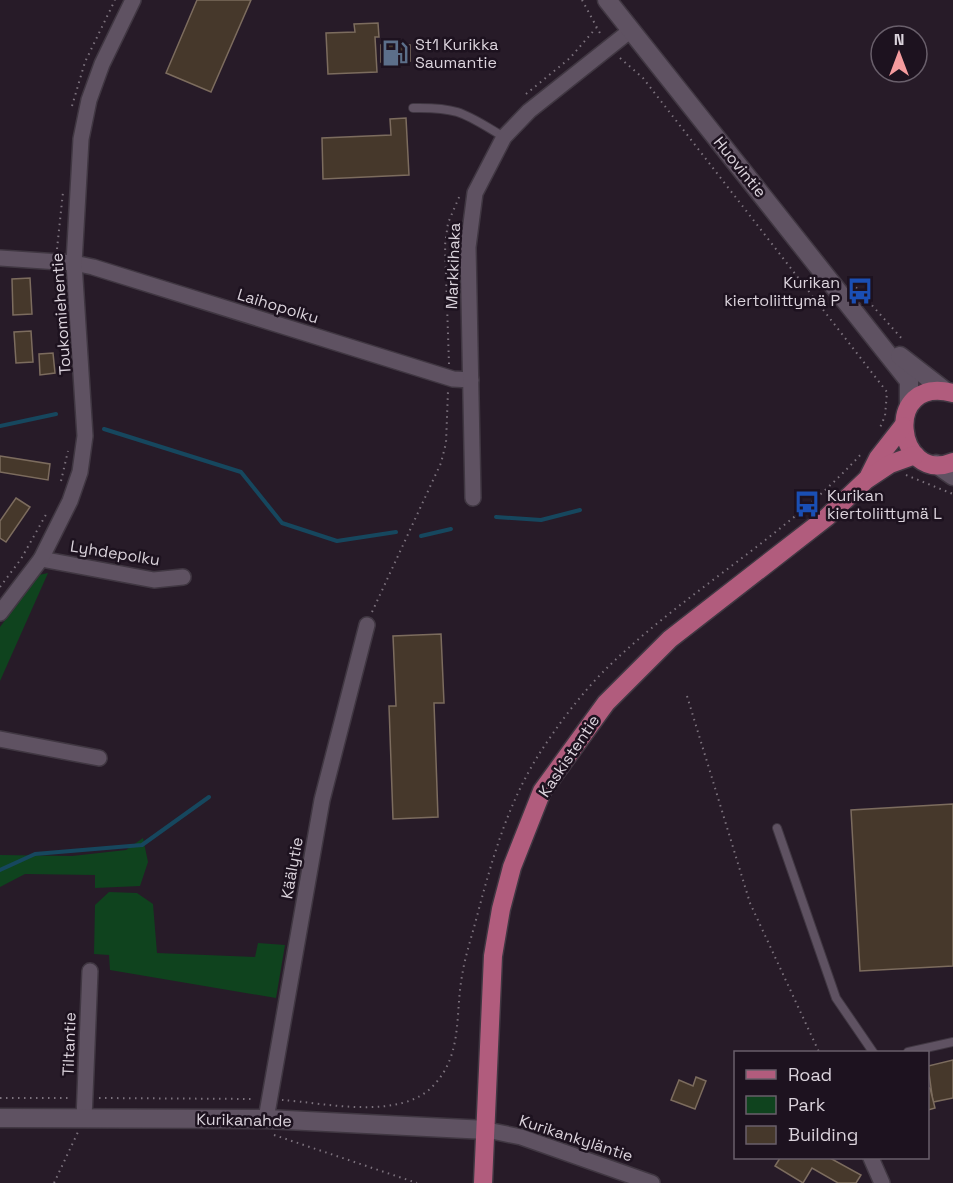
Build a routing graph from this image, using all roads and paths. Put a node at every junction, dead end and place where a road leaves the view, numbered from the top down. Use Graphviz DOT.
graph roads {
  1 [pos="132,0"];
  2 [pos="582,0"];
  3 [pos="607,0"];
  4 [pos="631,30"];
  5 [pos="609,45"];
  6 [pos="413,108"];
  7 [pos="504,137"];
  8 [pos="0,258"];
  9 [pos="74,263"];
  10 [pos="873,334"];
  11 [pos="471,380"];
  12 [pos="949,392"];
  13 [pos="909,405"];
  14 [pos="903,426"];
  15 [pos="883,452"];
  16 [pos="915,455"];
  17 [pos="945,463"];
  18 [pos="953,476"];
  19 [pos="953,494"];
  20 [pos="473,498"];
  21 [pos="41,559"];
  22 [pos="183,577"];
  23 [pos="0,613"];
  24 [pos="367,626"];
  25 [pos="687,696"];
  26 [pos="0,739"];
  27 [pos="99,758"];
  28 [pos="777,828"];
  29 [pos="90,971"];
  30 [pos="953,1042"];
  31 [pos="818,1051"];
  32 [pos="872,1051"];
  33 [pos="916,1051"];
  34 [pos="0,1098"];
  35 [pos="85,1098"];
  36 [pos="246,1099"];
  37 [pos="270,1100"];
  38 [pos="0,1118"];
  39 [pos="84,1119"];
  40 [pos="245,1119"];
  41 [pos="267,1126"];
  42 [pos="487,1130"];
  43 [pos="871,1159"];
  44 [pos="54,1183"];
  45 [pos="417,1183"];
  46 [pos="483,1183"];
  47 [pos="652,1183"];
  48 [pos="882,1183"];
  1 -- 9 [label="street, Toukomiehentie"];
  2 -- 5 [label="path"];
  3 -- 4 [label="main road, Huovintie"];
  4 -- 5 [label="street, Markkihaka"];
  4 -- 10 [label="main road, Huovintie"];
  5 -- 7 [label="street, Markkihaka"];
  5 -- 15 [label="path"];
  6 -- 7 [label="lane"];
  7 -- 11 [label="street, Markkihaka"];
  8 -- 9 [label="street, Laihopolku"];
  9 -- 11 [label="street, Laihopolku"];
  9 -- 21 [label="street, Toukomiehentie"];
  10 -- 12 [label="main road, Huovintie"];
  10 -- 13 [label="main road, Huovintie"];
  11 -- 20 [label="street, Markkihaka"];
  12 -- 13 [label="main road"];
  13 -- 14 [label="main road"];
  14 -- 15 [label="main road, Kaskistentie"];
  14 -- 16 [label="main road"];
  15 -- 16 [label="main road, Kaskistentie"];
  15 -- 19 [label="path"];
  15 -- 37 [label="path"];
  15 -- 42 [label="main road, Kaskistentie"];
  16 -- 17 [label="main road"];
  17 -- 18 [label="main road"];
  21 -- 22 [label="street, Lyhdepolku"];
  21 -- 23 [label="street, Toukomiehentie"];
  24 -- 37 [label="street, Käälytie"];
  25 -- 31 [label="path"];
  26 -- 27 [label="street"];
  28 -- 32 [label="lane"];
  29 -- 35 [label="street, Tiltantie"];
  30 -- 33 [label="lane"];
  34 -- 35 [label="path"];
  35 -- 36 [label="path"];
  35 -- 39 [label="street, Tiltantie"];
  36 -- 37 [label="path"];
  36 -- 40 [label="path"];
  37 -- 41 [label="street, Käälytie"];
  38 -- 39 [label="main road, Kurikanahde"];
  39 -- 40 [label="main road, Kurikanahde"];
  39 -- 44 [label="path"];
  40 -- 41 [label="main road, Kurikanahde"];
  41 -- 42 [label="main road, Kurikanahde"];
  41 -- 45 [label="path"];
  42 -- 46 [label="main road, Kaskistentie"];
  42 -- 47 [label="street, Kurikankyläntie"];
  43 -- 48 [label="street"];
}
